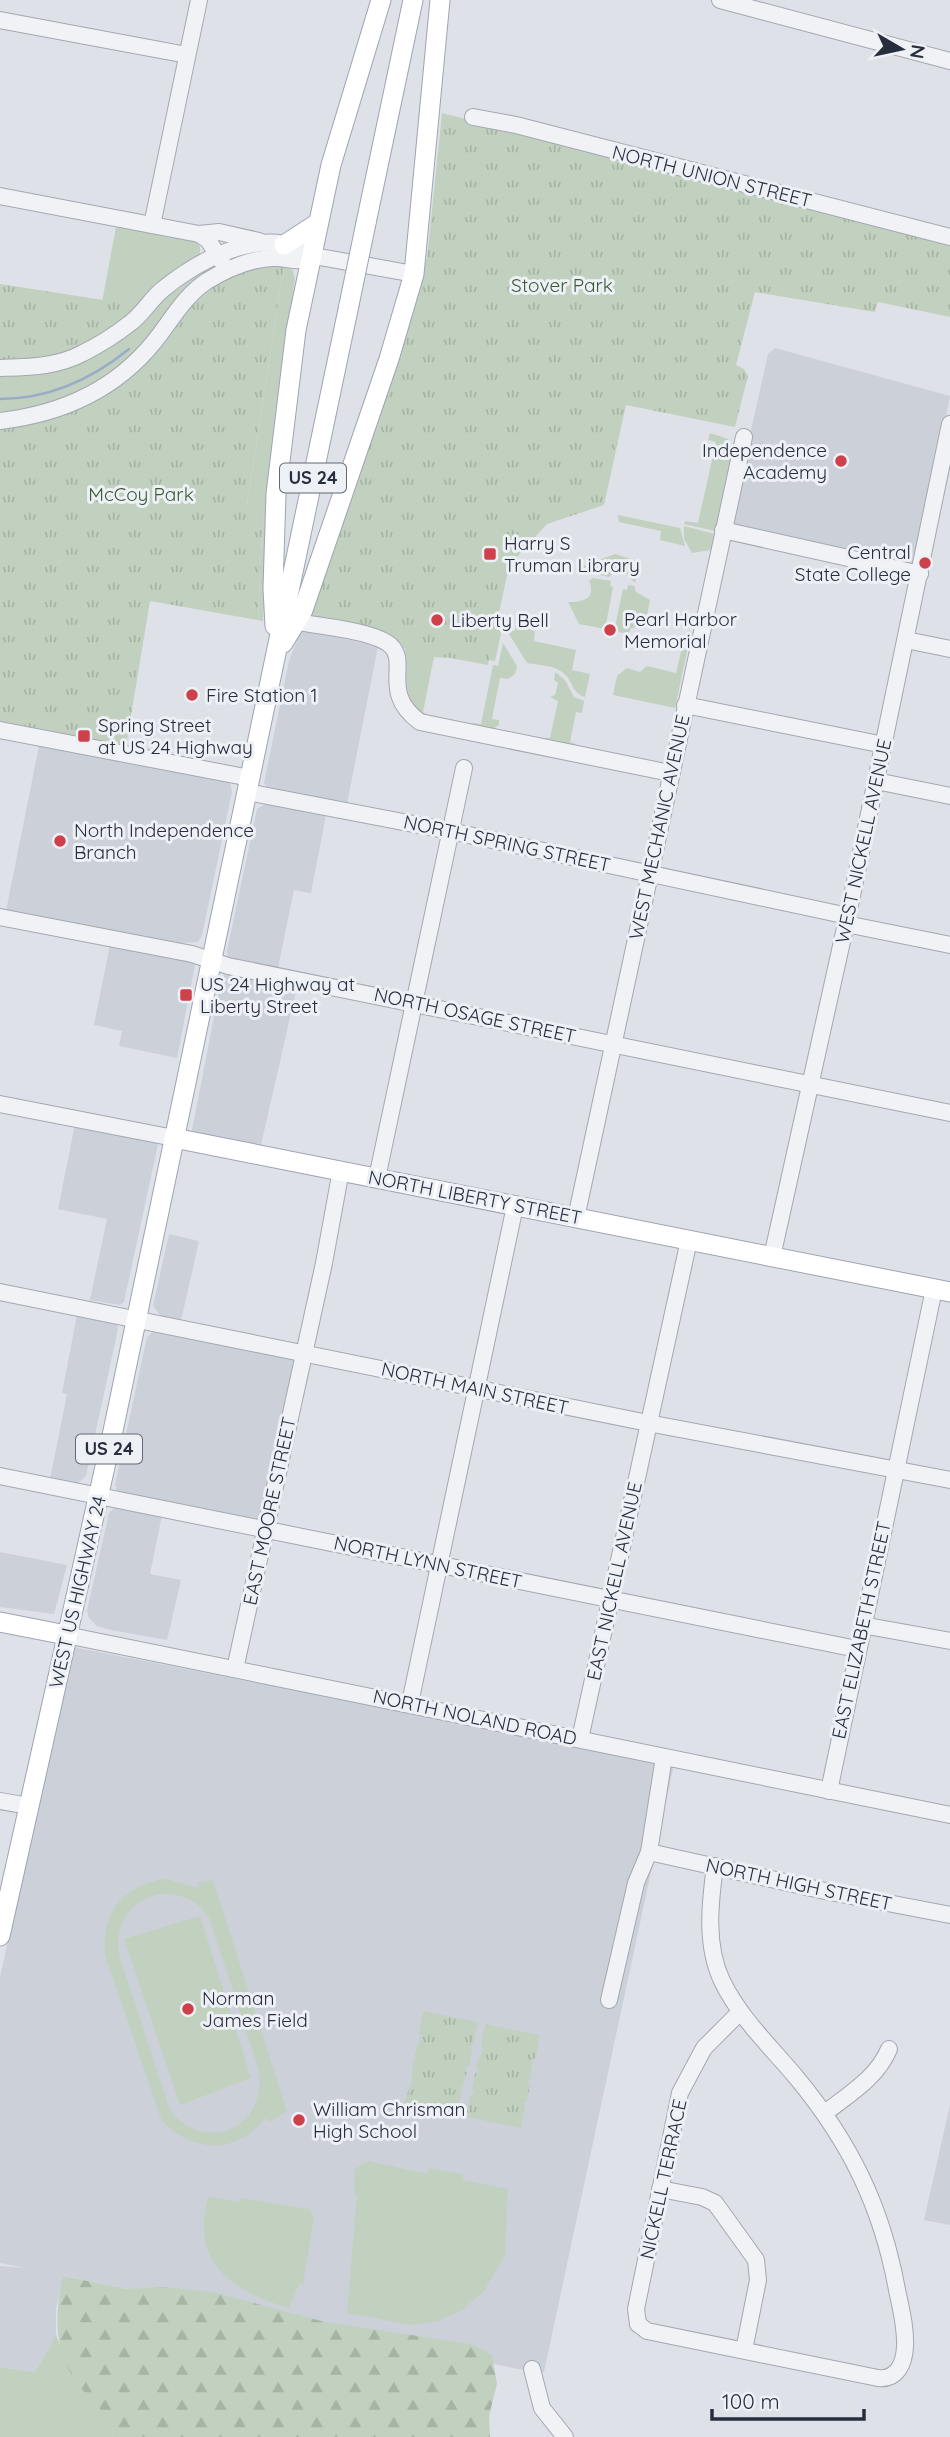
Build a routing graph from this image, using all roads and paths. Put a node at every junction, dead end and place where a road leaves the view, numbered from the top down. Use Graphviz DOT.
graph roads {
  1 [pos="199,0"];
  2 [pos="381,0"];
  3 [pos="413,0"];
  4 [pos="440,0"];
  5 [pos="720,0"];
  6 [pos="0,20"];
  7 [pos="187,55"];
  8 [pos="950,61"];
  9 [pos="473,117"];
  10 [pos="0,197"];
  11 [pos="318,223"];
  12 [pos="152,225"];
  13 [pos="199,234"];
  14 [pos="950,237"];
  15 [pos="276,244"];
  16 [pos="218,255"];
  17 [pos="314,256"];
  18 [pos="226,270"];
  19 [pos="414,274"];
  20 [pos="0,368"];
  21 [pos="0,421"];
  22 [pos="950,424"];
  23 [pos="744,437"];
  24 [pos="723,530"];
  25 [pos="920,574"];
  26 [pos="297,622"];
  27 [pos="906,640"];
  28 [pos="950,649"];
  29 [pos="276,651"];
  30 [pos="685,705"];
  31 [pos="0,730"];
  32 [pos="884,745"];
  33 [pos="464,768"];
  34 [pos="670,774"];
  35 [pos="876,781"];
  36 [pos="249,785"];
  37 [pos="950,796"];
  38 [pos="450,831"];
  39 [pos="649,873"];
  40 [pos="0,917"];
  41 [pos="847,920"];
  42 [pos="950,945"];
  43 [pos="212,961"];
  44 [pos="413,1002"];
  45 [pos="613,1043"];
  46 [pos="811,1084"];
  47 [pos="0,1104"];
  48 [pos="950,1112"];
  49 [pos="174,1138"];
  50 [pos="341,1170"];
  51 [pos="377,1178"];
  52 [pos="515,1206"];
  53 [pos="576,1217"];
  54 [pos="689,1240"];
  55 [pos="772,1257"];
  56 [pos="942,1290"];
  57 [pos="0,1292"];
  58 [pos="137,1319"];
  59 [pos="303,1352"];
  60 [pos="477,1388"];
  61 [pos="649,1423"];
  62 [pos="894,1470"];
  63 [pos="0,1476"];
  64 [pos="950,1480"];
  65 [pos="99,1495"];
  66 [pos="265,1528"];
  67 [pos="439,1564"];
  68 [pos="610,1601"];
  69 [pos="0,1622"];
  70 [pos="863,1625"];
  71 [pos="66,1634"];
  72 [pos="950,1642"];
  73 [pos="857,1649"];
  74 [pos="235,1669"];
  75 [pos="410,1703"];
  76 [pos="580,1739"];
  77 [pos="664,1757"];
  78 [pos="829,1791"];
  79 [pos="0,1801"];
  80 [pos="29,1806"];
  81 [pos="950,1815"];
  82 [pos="649,1852"];
  83 [pos="715,1866"];
  84 [pos="950,1915"];
  85 [pos="0,1936"];
  86 [pos="609,2000"];
  87 [pos="740,2012"];
  88 [pos="889,2049"];
  89 [pos="825,2113"];
  90 [pos="660,2189"];
  91 [pos="744,2350"];
  92 [pos="532,2369"];
  93 [pos="561,2436"];
  1 -- 7 [label="street"];
  2 -- 11 [label="main road"];
  3 -- 29 [label="main road, US 24, bridge"];
  4 -- 19 [label="main road"];
  5 -- 8 [label="street"];
  6 -- 7 [label="street"];
  7 -- 12 [label="street"];
  9 -- 14 [label="street, NORTH UNION STREET"];
  10 -- 12 [label="street"];
  11 -- 15 [label="main road"];
  11 -- 17 [label="main road"];
  12 -- 13 [label="street"];
  13 -- 15 [label="street"];
  13 -- 16 [label="street"];
  15 -- 16 [label="street"];
  15 -- 17 [label="street"];
  16 -- 18 [label="street"];
  16 -- 20 [label="street"];
  17 -- 18 [label="street"];
  17 -- 19 [label="street"];
  17 -- 29 [label="main road"];
  18 -- 21 [label="street"];
  19 -- 26 [label="main road"];
  22 -- 25 [label="street, WEST NICKELL AVENUE"];
  23 -- 24 [label="street, WEST MECHANIC AVENUE"];
  24 -- 25 [label="street"];
  24 -- 30 [label="street, WEST MECHANIC AVENUE"];
  25 -- 27 [label="street, WEST NICKELL AVENUE"];
  26 -- 29 [label="main road"];
  26 -- 34 [label="street"];
  27 -- 28 [label="street"];
  27 -- 32 [label="street, WEST NICKELL AVENUE"];
  29 -- 36 [label="main road, US 24"];
  30 -- 32 [label="street"];
  30 -- 34 [label="street, WEST MECHANIC AVENUE"];
  31 -- 36 [label="street, NORTH SPRING STREET"];
  32 -- 35 [label="street, WEST NICKELL AVENUE"];
  33 -- 38 [label="street"];
  34 -- 39 [label="street, WEST MECHANIC AVENUE"];
  35 -- 37 [label="street"];
  35 -- 41 [label="street, WEST NICKELL AVENUE"];
  36 -- 38 [label="street, NORTH SPRING STREET"];
  36 -- 43 [label="main road, US 24"];
  38 -- 39 [label="street, NORTH SPRING STREET"];
  38 -- 44 [label="street"];
  39 -- 41 [label="street, NORTH SPRING STREET"];
  39 -- 45 [label="street, WEST MECHANIC AVENUE"];
  40 -- 43 [label="street, NORTH OSAGE STREET"];
  41 -- 42 [label="street, NORTH SPRING STREET"];
  41 -- 46 [label="street, WEST NICKELL AVENUE"];
  43 -- 44 [label="street, NORTH OSAGE STREET"];
  43 -- 49 [label="main road, WEST US HIGHWAY 24 / US 24"];
  44 -- 45 [label="street, NORTH OSAGE STREET"];
  44 -- 51 [label="street"];
  45 -- 46 [label="street, NORTH OSAGE STREET"];
  45 -- 53 [label="street, WEST MECHANIC AVENUE"];
  46 -- 48 [label="street, NORTH OSAGE STREET"];
  46 -- 55 [label="street, WEST NICKELL AVENUE"];
  47 -- 49 [label="street, NORTH LIBERTY STREET"];
  49 -- 50 [label="main road, NORTH LIBERTY STREET"];
  49 -- 58 [label="main road, WEST US HIGHWAY 24 / US 24"];
  50 -- 51 [label="main road, NORTH LIBERTY STREET"];
  50 -- 59 [label="street, EAST MOORE STREET"];
  51 -- 52 [label="main road, NORTH LIBERTY STREET"];
  52 -- 53 [label="main road, NORTH LIBERTY STREET"];
  52 -- 60 [label="street"];
  53 -- 54 [label="main road, NORTH LIBERTY STREET"];
  54 -- 55 [label="main road, NORTH LIBERTY STREET"];
  54 -- 61 [label="street"];
  55 -- 56 [label="main road, NORTH LIBERTY STREET"];
  56 -- 62 [label="street, EAST ELIZABETH STREET"];
  57 -- 58 [label="street, NORTH MAIN STREET"];
  58 -- 59 [label="street, NORTH MAIN STREET"];
  58 -- 65 [label="main road, WEST US HIGHWAY 24 / US 24"];
  59 -- 60 [label="street, NORTH MAIN STREET"];
  59 -- 66 [label="street, EAST MOORE STREET"];
  60 -- 61 [label="street, NORTH MAIN STREET"];
  60 -- 67 [label="street"];
  61 -- 62 [label="street, NORTH MAIN STREET"];
  61 -- 68 [label="street, EAST NICKELL AVENUE"];
  62 -- 64 [label="street, NORTH MAIN STREET"];
  62 -- 70 [label="street, EAST ELIZABETH STREET"];
  63 -- 65 [label="street, NORTH LYNN STREET"];
  65 -- 66 [label="street, NORTH LYNN STREET"];
  65 -- 71 [label="main road, WEST US HIGHWAY 24 / US 24"];
  66 -- 67 [label="street, NORTH LYNN STREET"];
  66 -- 74 [label="street, EAST MOORE STREET"];
  67 -- 68 [label="street, NORTH LYNN STREET"];
  67 -- 75 [label="street"];
  68 -- 73 [label="street, NORTH LYNN STREET"];
  68 -- 76 [label="street, EAST NICKELL AVENUE"];
  69 -- 71 [label="main road, NORTH NOLAND ROAD"];
  70 -- 72 [label="street"];
  70 -- 73 [label="street, EAST ELIZABETH STREET"];
  71 -- 74 [label="street, NORTH NOLAND ROAD"];
  71 -- 80 [label="main road, WEST US HIGHWAY 24 / US 24"];
  73 -- 78 [label="street, EAST ELIZABETH STREET"];
  74 -- 75 [label="street, NORTH NOLAND ROAD"];
  75 -- 76 [label="street, NORTH NOLAND ROAD"];
  76 -- 77 [label="street, NORTH NOLAND ROAD"];
  77 -- 78 [label="street, NORTH NOLAND ROAD"];
  77 -- 82 [label="street"];
  78 -- 81 [label="street, NORTH NOLAND ROAD"];
  79 -- 80 [label="street"];
  80 -- 85 [label="main road, WEST US HIGHWAY 24 / US 24"];
  82 -- 83 [label="street, NORTH HIGH STREET"];
  82 -- 86 [label="street"];
  83 -- 84 [label="street, NORTH HIGH STREET"];
  83 -- 87 [label="street"];
  87 -- 89 [label="street"];
  87 -- 90 [label="street, NICKELL TERRACE"];
  88 -- 89 [label="street"];
  89 -- 91 [label="street"];
  90 -- 91 [label="street"];
  90 -- 91 [label="street, NICKELL TERRACE"];
  92 -- 93 [label="street"];
}
